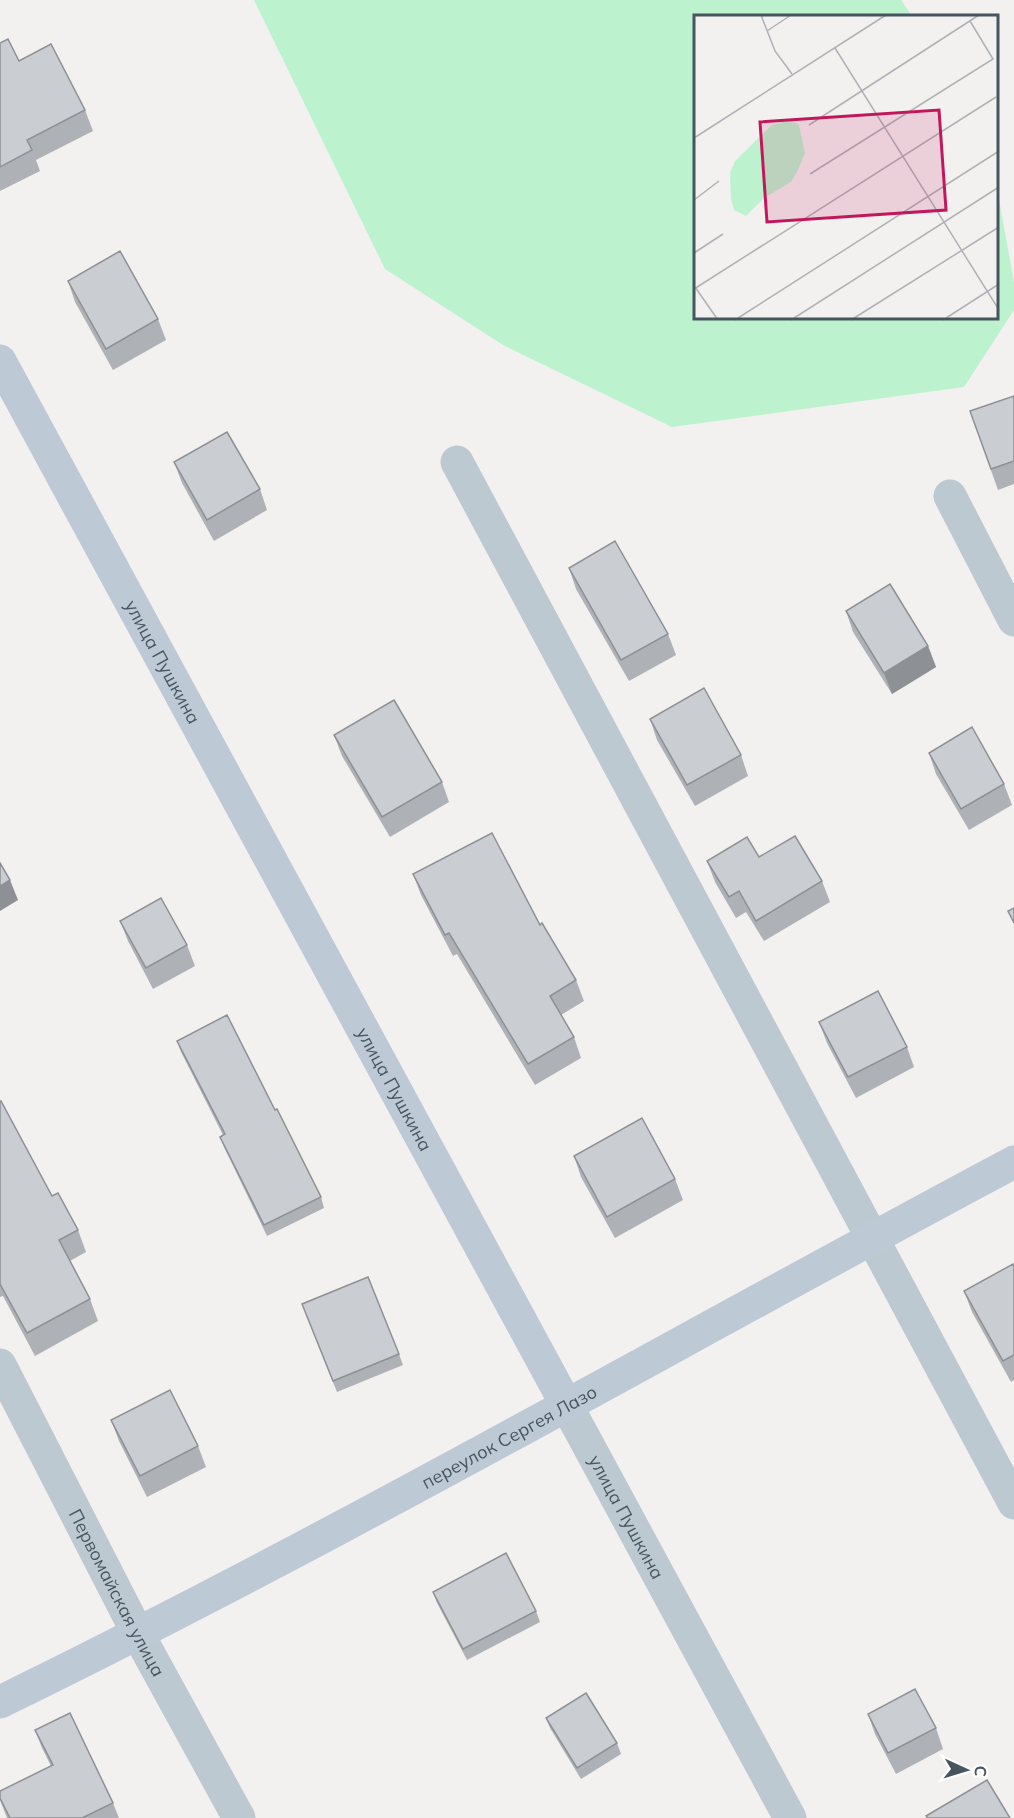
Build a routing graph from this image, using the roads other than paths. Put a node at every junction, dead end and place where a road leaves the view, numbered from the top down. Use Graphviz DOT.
graph roads {
  1 [pos="0,361"];
  2 [pos="457,462"];
  3 [pos="950,496"];
  4 [pos="1014,620"];
  5 [pos="1014,1162"];
  6 [pos="872,1238"];
  7 [pos="0,1365"];
  8 [pos="567,1406"];
  9 [pos="1014,1503"];
  10 [pos="138,1634"];
  11 [pos="0,1702"];
  12 [pos="239,1818"];
  13 [pos="790,1818"];
  1 -- 8 [label="street, улица Пушкина"];
  2 -- 6 [label="street"];
  3 -- 4 [label="street"];
  5 -- 6 [label="street, переулок Сергея Лазо"];
  6 -- 8 [label="street, переулок Сергея Лазо"];
  6 -- 9 [label="street"];
  7 -- 10 [label="street, Первомайская улица"];
  8 -- 10 [label="street, переулок Сергея Лазо"];
  8 -- 13 [label="street, улица Пушкина"];
  10 -- 11 [label="street, переулок Сергея Лазо"];
  10 -- 12 [label="street, Первомайская улица"];
}
